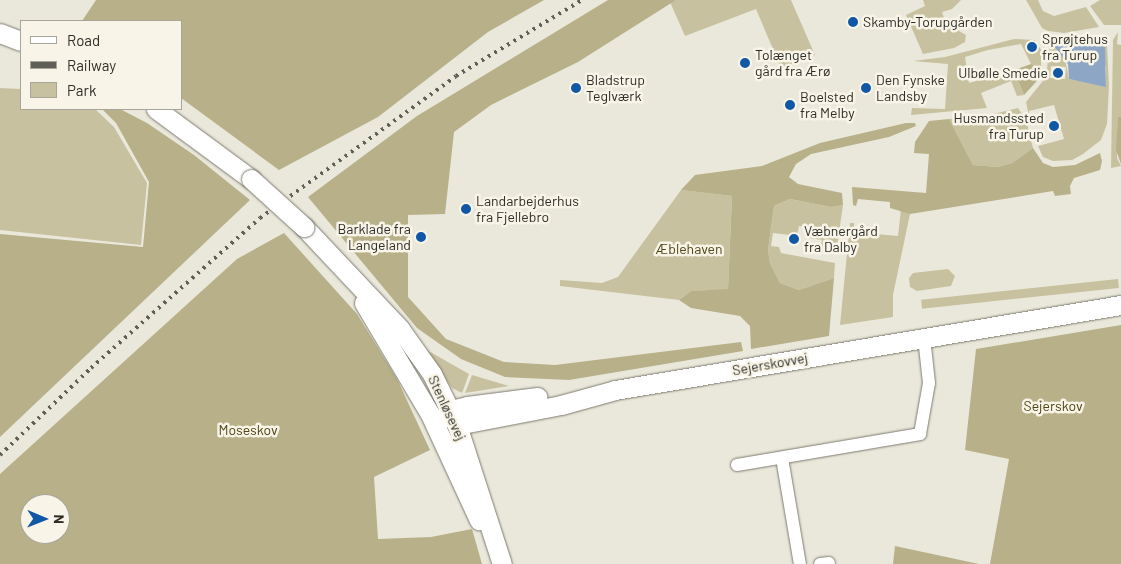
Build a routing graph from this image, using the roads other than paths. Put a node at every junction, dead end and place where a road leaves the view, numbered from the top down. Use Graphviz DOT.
graph roads {
  1 [pos="0,33"];
  2 [pos="20,41"];
  3 [pos="157,110"];
  4 [pos="1121,305"];
  5 [pos="924,338"];
  6 [pos="448,420"];
  7 [pos="782,458"];
  8 [pos="737,465"];
  9 [pos="498,564"];
  10 [pos="502,564"];
  11 [pos="800,564"];
  1 -- 2 [label="street"];
  3 -- 6 [label="street, bridge"];
  4 -- 5 [label="street, Sejerskovvej"];
  5 -- 6 [label="street, Sejerskovvej"];
  5 -- 7 [label="street"];
  6 -- 9 [label="street, Stenløsevej"];
  6 -- 10 [label="street, Stenløsevej"];
  7 -- 8 [label="street"];
  7 -- 11 [label="street"];
}
